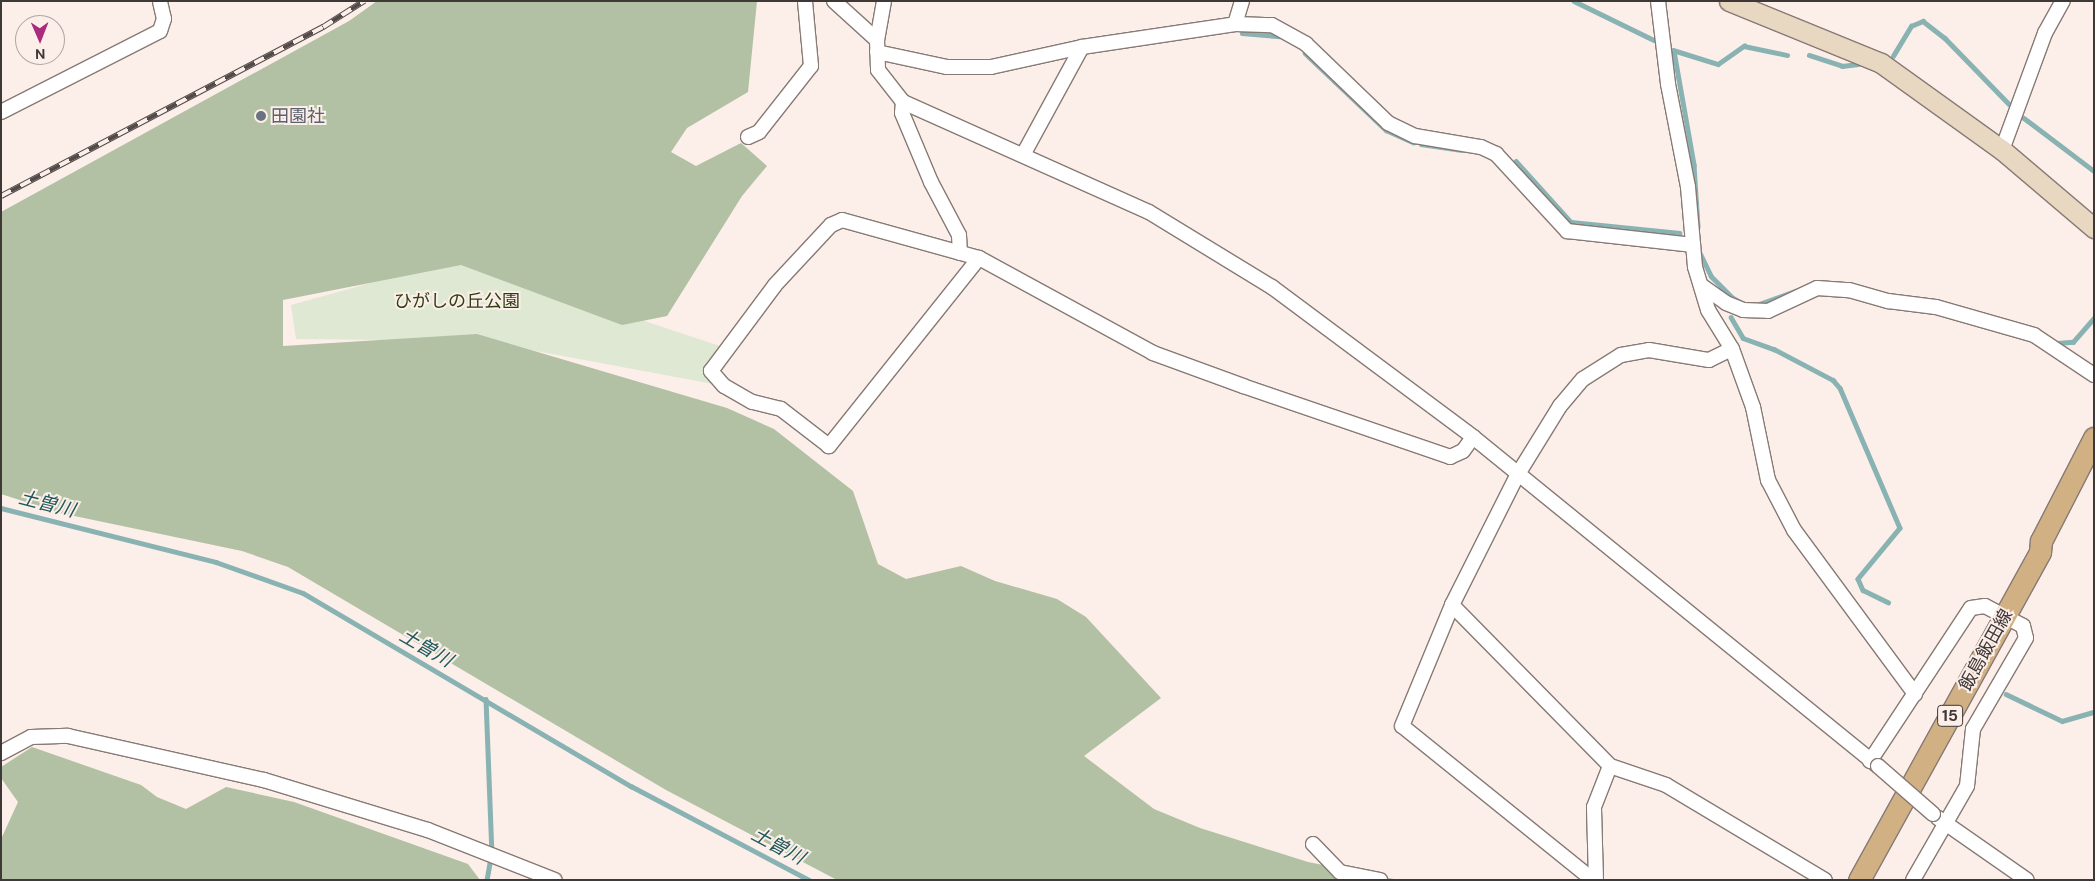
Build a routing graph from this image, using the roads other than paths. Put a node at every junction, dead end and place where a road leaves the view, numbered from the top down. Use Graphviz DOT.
graph roads {
  1 [pos="160,1"];
  2 [pos="805,1"];
  3 [pos="834,1"];
  4 [pos="884,1"];
  5 [pos="1242,1"];
  6 [pos="1658,1"];
  7 [pos="1729,1"];
  8 [pos="2063,1"];
  9 [pos="1235,24"];
  10 [pos="877,46"];
  11 [pos="1082,47"];
  12 [pos="903,102"];
  13 [pos="1,112"];
  14 [pos="748,137"];
  15 [pos="2002,150"];
  16 [pos="1023,155"];
  17 [pos="2094,228"];
  18 [pos="1693,245"];
  19 [pos="960,253"];
  20 [pos="979,258"];
  21 [pos="1702,286"];
  22 [pos="1732,349"];
  23 [pos="2094,375"];
  24 [pos="1473,436"];
  25 [pos="2094,438"];
  26 [pos="2094,466"];
  27 [pos="1518,474"];
  28 [pos="2040,552"];
  29 [pos="1452,605"];
  30 [pos="2006,615"];
  31 [pos="1915,694"];
  32 [pos="1,753"];
  33 [pos="1874,764"];
  34 [pos="1610,766"];
  35 [pos="1939,819"];
  36 [pos="1313,844"];
  37 [pos="1821,877"];
  38 [pos="555,880"];
  39 [pos="1380,880"];
  40 [pos="1594,880"];
  41 [pos="1859,880"];
  42 [pos="1913,880"];
  43 [pos="2027,880"];
  1 -- 13 [label="street"];
  2 -- 14 [label="street"];
  3 -- 10 [label="street"];
  4 -- 10 [label="street"];
  5 -- 9 [label="street"];
  6 -- 18 [label="street"];
  7 -- 15 [label="street"];
  8 -- 15 [label="street"];
  9 -- 11 [label="street"];
  9 -- 18 [label="street"];
  10 -- 11 [label="street"];
  10 -- 12 [label="street"];
  11 -- 16 [label="street"];
  12 -- 16 [label="street"];
  12 -- 19 [label="street"];
  15 -- 17 [label="street"];
  16 -- 24 [label="street"];
  18 -- 21 [label="street"];
  19 -- 20 [label="street"];
  19 -- 20 [label="street"];
  20 -- 24 [label="street"];
  21 -- 22 [label="street"];
  21 -- 23 [label="street"];
  22 -- 27 [label="street"];
  22 -- 31 [label="street"];
  24 -- 27 [label="street"];
  25 -- 28 [label="main road, 飯島飯田線 / 15"];
  26 -- 28 [label="main road, 飯島飯田線 / 15"];
  27 -- 29 [label="street"];
  27 -- 33 [label="street"];
  28 -- 30 [label="main road, 飯島飯田線 / 15"];
  29 -- 34 [label="street"];
  29 -- 40 [label="street"];
  30 -- 31 [label="street"];
  30 -- 35 [label="street"];
  30 -- 41 [label="main road, 飯島飯田線 / 15"];
  31 -- 33 [label="street"];
  32 -- 38 [label="street"];
  33 -- 35 [label="street, bridge"];
  34 -- 37 [label="street"];
  34 -- 40 [label="street"];
  35 -- 42 [label="street"];
  35 -- 43 [label="street"];
  36 -- 39 [label="street"];
}
